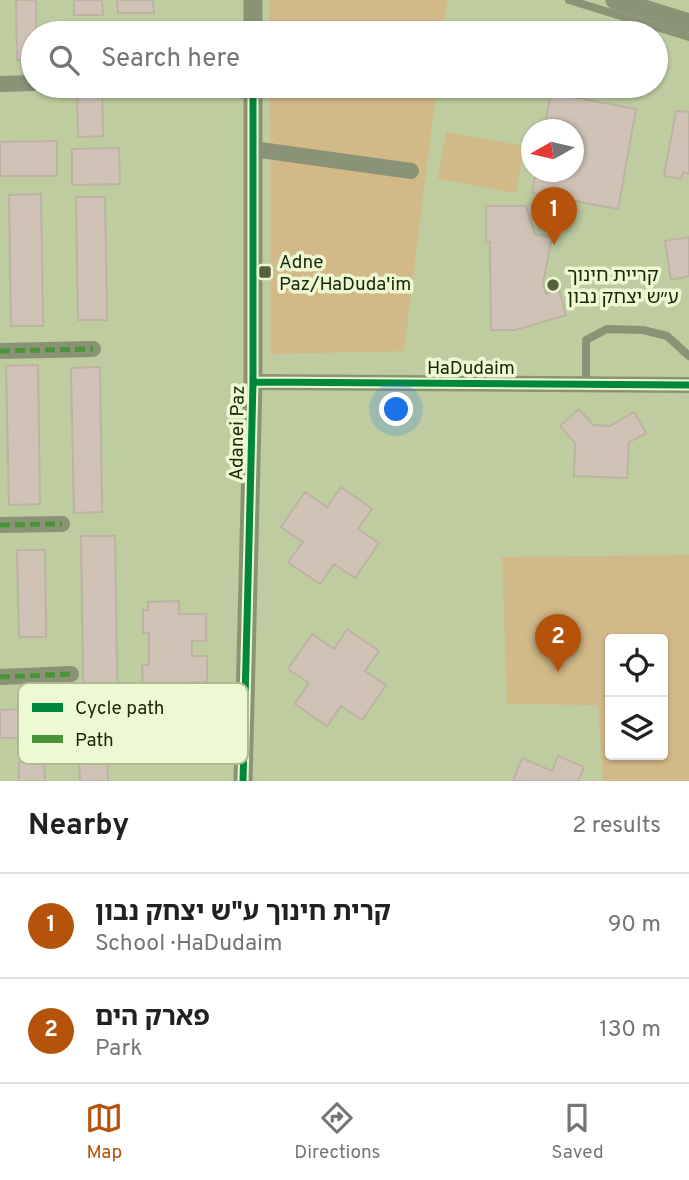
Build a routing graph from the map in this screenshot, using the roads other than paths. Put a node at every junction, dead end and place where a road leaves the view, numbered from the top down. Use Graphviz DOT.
graph roads {
  1 [pos="253,0"];
  2 [pos="569,0"];
  3 [pos="615,0"];
  4 [pos="253,21"];
  5 [pos="637,21"];
  6 [pos="689,23"];
  7 [pos="668,31"];
  8 [pos="689,37"];
  9 [pos="21,83"];
  10 [pos="0,84"];
  11 [pos="253,98"];
  12 [pos="253,149"];
  13 [pos="411,171"];
  14 [pos="93,349"];
  15 [pos="0,351"];
  16 [pos="689,356"];
  17 [pos="253,382"];
  18 [pos="586,384"];
  19 [pos="689,385"];
  20 [pos="62,524"];
  21 [pos="0,526"];
  22 [pos="71,674"];
  23 [pos="0,677"];
  24 [pos="245,683"];
  1 -- 4 [label="street"];
  2 -- 5 [label="lane"];
  3 -- 6 [label="street"];
  7 -- 8 [label="lane"];
  9 -- 10 [label="street"];
  11 -- 12 [label="street, Adanei Paz"];
  12 -- 13 [label="street"];
  12 -- 17 [label="street, Adanei Paz"];
  14 -- 15 [label="street"];
  16 -- 18 [label="lane"];
  17 -- 18 [label="street, HaDudaim"];
  17 -- 24 [label="street, Adanei Paz"];
  18 -- 19 [label="street, HaDudaim"];
  20 -- 21 [label="street"];
  22 -- 23 [label="street"];
}
